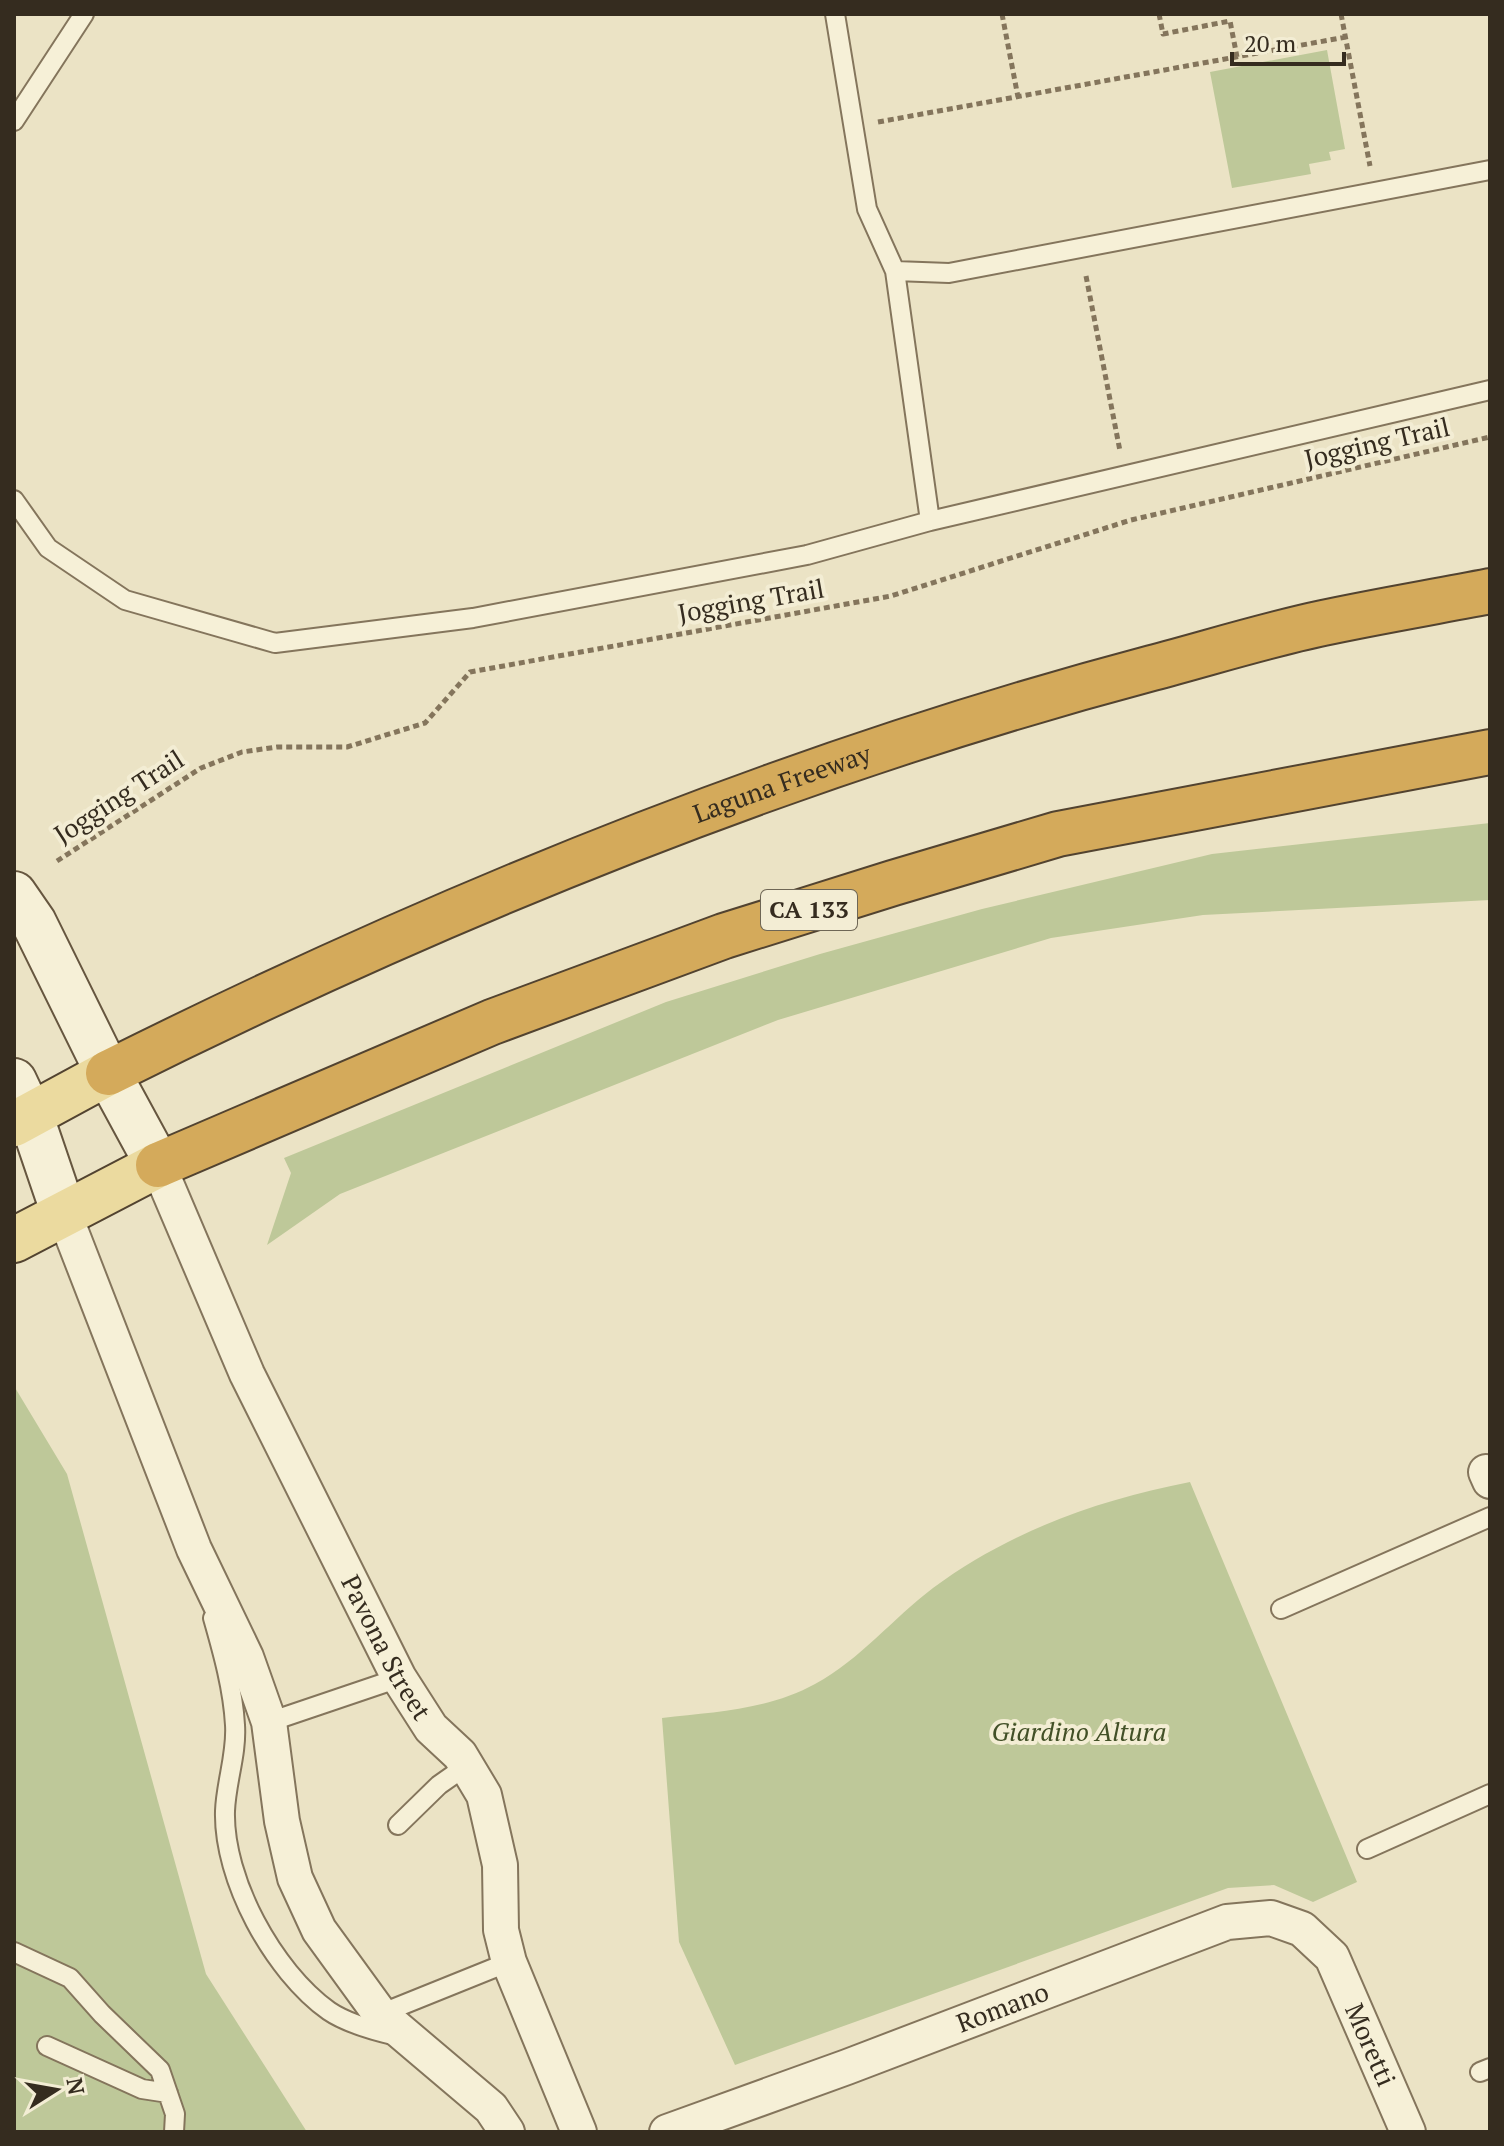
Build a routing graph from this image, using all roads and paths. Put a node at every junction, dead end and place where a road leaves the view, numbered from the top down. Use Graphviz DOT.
graph roads {
  1 [pos="84,14"];
  2 [pos="835,14"];
  3 [pos="1002,14"];
  4 [pos="1159,14"];
  5 [pos="1341,14"];
  6 [pos="1346,37"];
  7 [pos="1237,57"];
  8 [pos="1018,97"];
  9 [pos="14,121"];
  10 [pos="853,127"];
  11 [pos="1490,170"];
  12 [pos="1375,192"];
  13 [pos="1074,249"];
  14 [pos="895,271"];
  15 [pos="1490,390"];
  16 [pos="1490,437"];
  17 [pos="1125,475"];
  18 [pos="14,500"];
  19 [pos="930,521"];
  20 [pos="1490,591"];
  21 [pos="1490,752"];
  22 [pos="57,861"];
  23 [pos="14,894"];
  24 [pos="108,1073"];
  25 [pos="20,1107"];
  26 [pos="158,1165"];
  27 [pos="64,1214"];
  28 [pos="14,1240"];
  29 [pos="1490,1517"];
  30 [pos="194,1549"];
  31 [pos="1281,1609"];
  32 [pos="399,1678"];
  33 [pos="269,1722"];
  34 [pos="466,1766"];
  35 [pos="1490,1794"];
  36 [pos="398,1825"];
  37 [pos="1367,1849"];
  38 [pos="14,1952"];
  39 [pos="1332,1957"];
  40 [pos="509,1962"];
  41 [pos="380,2014"];
  42 [pos="404,2037"];
  43 [pos="47,2046"];
  44 [pos="168,2093"];
  45 [pos="174,2132"];
  46 [pos="507,2132"];
  47 [pos="579,2132"];
  48 [pos="667,2132"];
  49 [pos="1408,2132"];
  1 -- 9 [label="lane"];
  2 -- 10 [label="lane"];
  3 -- 8 [label="path"];
  4 -- 7 [label="path"];
  5 -- 6 [label="path"];
  6 -- 7 [label="path"];
  6 -- 12 [label="path"];
  7 -- 8 [label="path"];
  8 -- 10 [label="path"];
  10 -- 14 [label="lane"];
  11 -- 12 [label="lane"];
  12 -- 13 [label="lane"];
  13 -- 14 [label="lane"];
  13 -- 17 [label="path"];
  14 -- 19 [label="lane"];
  15 -- 17 [label="lane"];
  16 -- 22 [label="path, Jogging Trail"];
  17 -- 19 [label="lane"];
  18 -- 19 [label="lane"];
  20 -- 24 [label="highway, Laguna Freeway"];
  21 -- 26 [label="highway, CA 133"];
  23 -- 24 [label="main road"];
  24 -- 25 [label="main road"];
  24 -- 26 [label="main road"];
  25 -- 27 [label="main road"];
  26 -- 27 [label="main road, CA 133"];
  26 -- 32 [label="street, Pavona Street"];
  27 -- 28 [label="main road, CA 133"];
  27 -- 30 [label="street"];
  29 -- 31 [label="lane"];
  30 -- 33 [label="street"];
  30 -- 42 [label="lane"];
  32 -- 33 [label="lane"];
  32 -- 34 [label="street, Pavona Street"];
  33 -- 41 [label="street"];
  34 -- 36 [label="lane"];
  34 -- 40 [label="street, Pavona Street"];
  35 -- 37 [label="lane"];
  38 -- 44 [label="lane"];
  39 -- 48 [label="street, Romano"];
  39 -- 49 [label="street, Moretti"];
  40 -- 41 [label="lane"];
  40 -- 47 [label="street, Pavona Street"];
  41 -- 42 [label="street"];
  42 -- 46 [label="street"];
  43 -- 44 [label="lane"];
  44 -- 45 [label="lane"];
}
